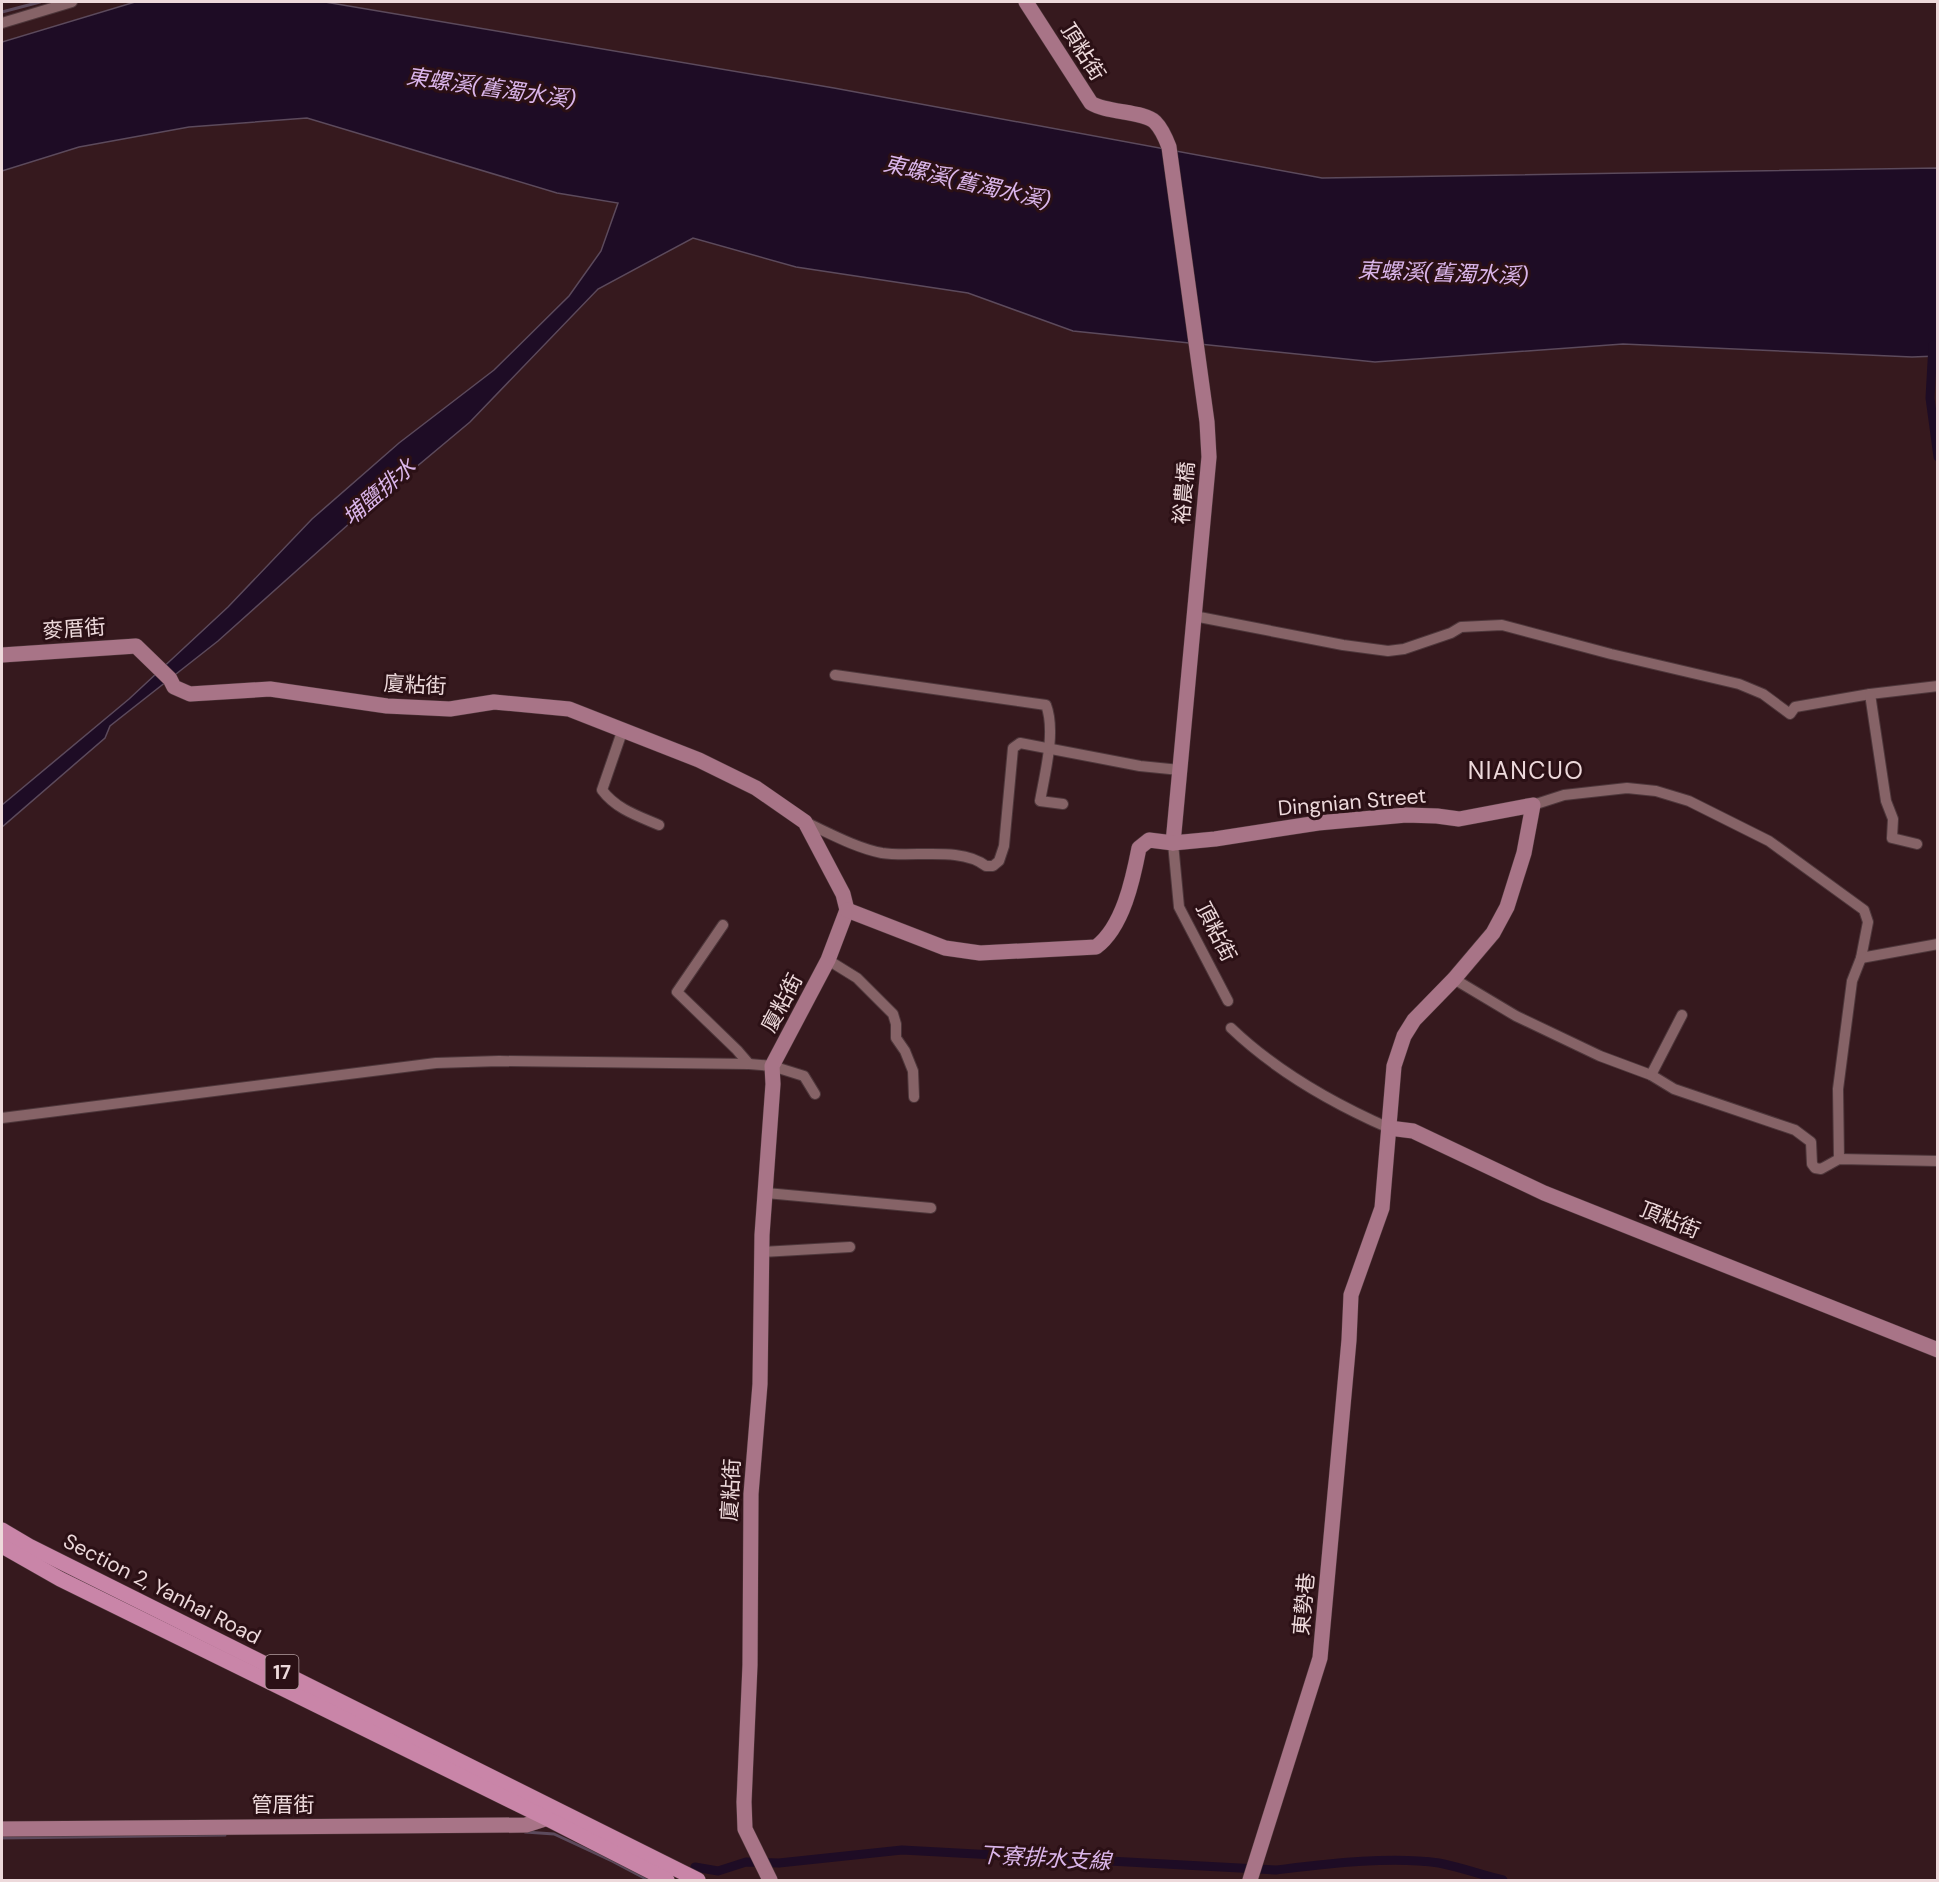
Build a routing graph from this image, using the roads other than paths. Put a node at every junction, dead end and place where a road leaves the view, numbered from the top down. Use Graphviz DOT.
graph roads {
  1 [pos="72,2"];
  2 [pos="1026,2"];
  3 [pos="2,23"];
  4 [pos="1169,147"];
  5 [pos="1194,616"];
  6 [pos="2,655"];
  7 [pos="147,655"];
  8 [pos="835,675"];
  9 [pos="1938,686"];
  10 [pos="1870,694"];
  11 [pos="623,729"];
  12 [pos="1048,748"];
  13 [pos="1180,770"];
  14 [pos="1063,804"];
  15 [pos="1533,805"];
  16 [pos="805,822"];
  17 [pos="659,825"];
  18 [pos="1173,843"];
  19 [pos="1917,844"];
  20 [pos="847,910"];
  21 [pos="723,925"];
  22 [pos="1938,944"];
  23 [pos="1861,958"];
  24 [pos="828,960"];
  25 [pos="1454,979"];
  26 [pos="1228,1001"];
  27 [pos="1682,1015"];
  28 [pos="1231,1028"];
  29 [pos="749,1064"];
  30 [pos="772,1066"];
  31 [pos="1651,1075"];
  32 [pos="815,1094"];
  33 [pos="914,1097"];
  34 [pos="2,1118"];
  35 [pos="1389,1128"];
  36 [pos="1839,1159"];
  37 [pos="1938,1161"];
  38 [pos="766,1194"];
  39 [pos="931,1208"];
  40 [pos="850,1247"];
  41 [pos="762,1252"];
  42 [pos="1938,1350"];
  43 [pos="2,1530"];
  44 [pos="2,1546"];
  45 [pos="562,1813"];
  46 [pos="546,1818"];
  47 [pos="2,1829"];
  48 [pos="764,1870"];
  49 [pos="1253,1874"];
  50 [pos="688,1878"];
  51 [pos="667,1881"];
  1 -- 3 [label="street"];
  2 -- 4 [label="street, 頂粘街"];
  4 -- 5 [label="street, 裕農橋"];
  5 -- 10 [label="street"];
  5 -- 13 [label="street, 裕農橋"];
  6 -- 7 [label="street, 麥厝街"];
  7 -- 11 [label="street, 廈粘街"];
  8 -- 12 [label="street"];
  9 -- 10 [label="street"];
  10 -- 19 [label="street"];
  11 -- 16 [label="street, 廈粘街"];
  11 -- 17 [label="street"];
  12 -- 13 [label="street"];
  12 -- 14 [label="street"];
  12 -- 16 [label="street"];
  13 -- 18 [label="street, 裕農橋"];
  15 -- 18 [label="street, Dingnian Street"];
  15 -- 23 [label="street, Dingnian Street"];
  15 -- 25 [label="street"];
  16 -- 20 [label="street, 廈粘街"];
  18 -- 20 [label="street, Dingnian Street"];
  18 -- 26 [label="street, 頂粘街"];
  20 -- 24 [label="street, 廈粘街"];
  21 -- 29 [label="street"];
  22 -- 23 [label="street"];
  23 -- 36 [label="street, Dingnian Street"];
  24 -- 30 [label="street, 廈粘街"];
  24 -- 33 [label="street"];
  25 -- 31 [label="street"];
  25 -- 35 [label="street"];
  27 -- 31 [label="street"];
  28 -- 35 [label="street, 頂粘街"];
  29 -- 30 [label="street"];
  29 -- 34 [label="street"];
  30 -- 32 [label="street"];
  30 -- 38 [label="street, 廈粘街"];
  31 -- 36 [label="street"];
  35 -- 42 [label="street, 頂粘街"];
  35 -- 49 [label="street, 東勢巷"];
  36 -- 37 [label="street"];
  38 -- 39 [label="street"];
  38 -- 41 [label="street, 廈粘街"];
  40 -- 41 [label="street"];
  41 -- 48 [label="street, 廈粘街"];
  43 -- 45 [label="main road, Section 2, Yanhai Road / 17"];
  44 -- 46 [label="main road, Section 2, Yanhai Road / 17"];
  45 -- 46 [label="street, 管厝街"];
  45 -- 50 [label="main road, 17"];
  46 -- 47 [label="street, 管厝街"];
  46 -- 51 [label="main road, 17"];
}
